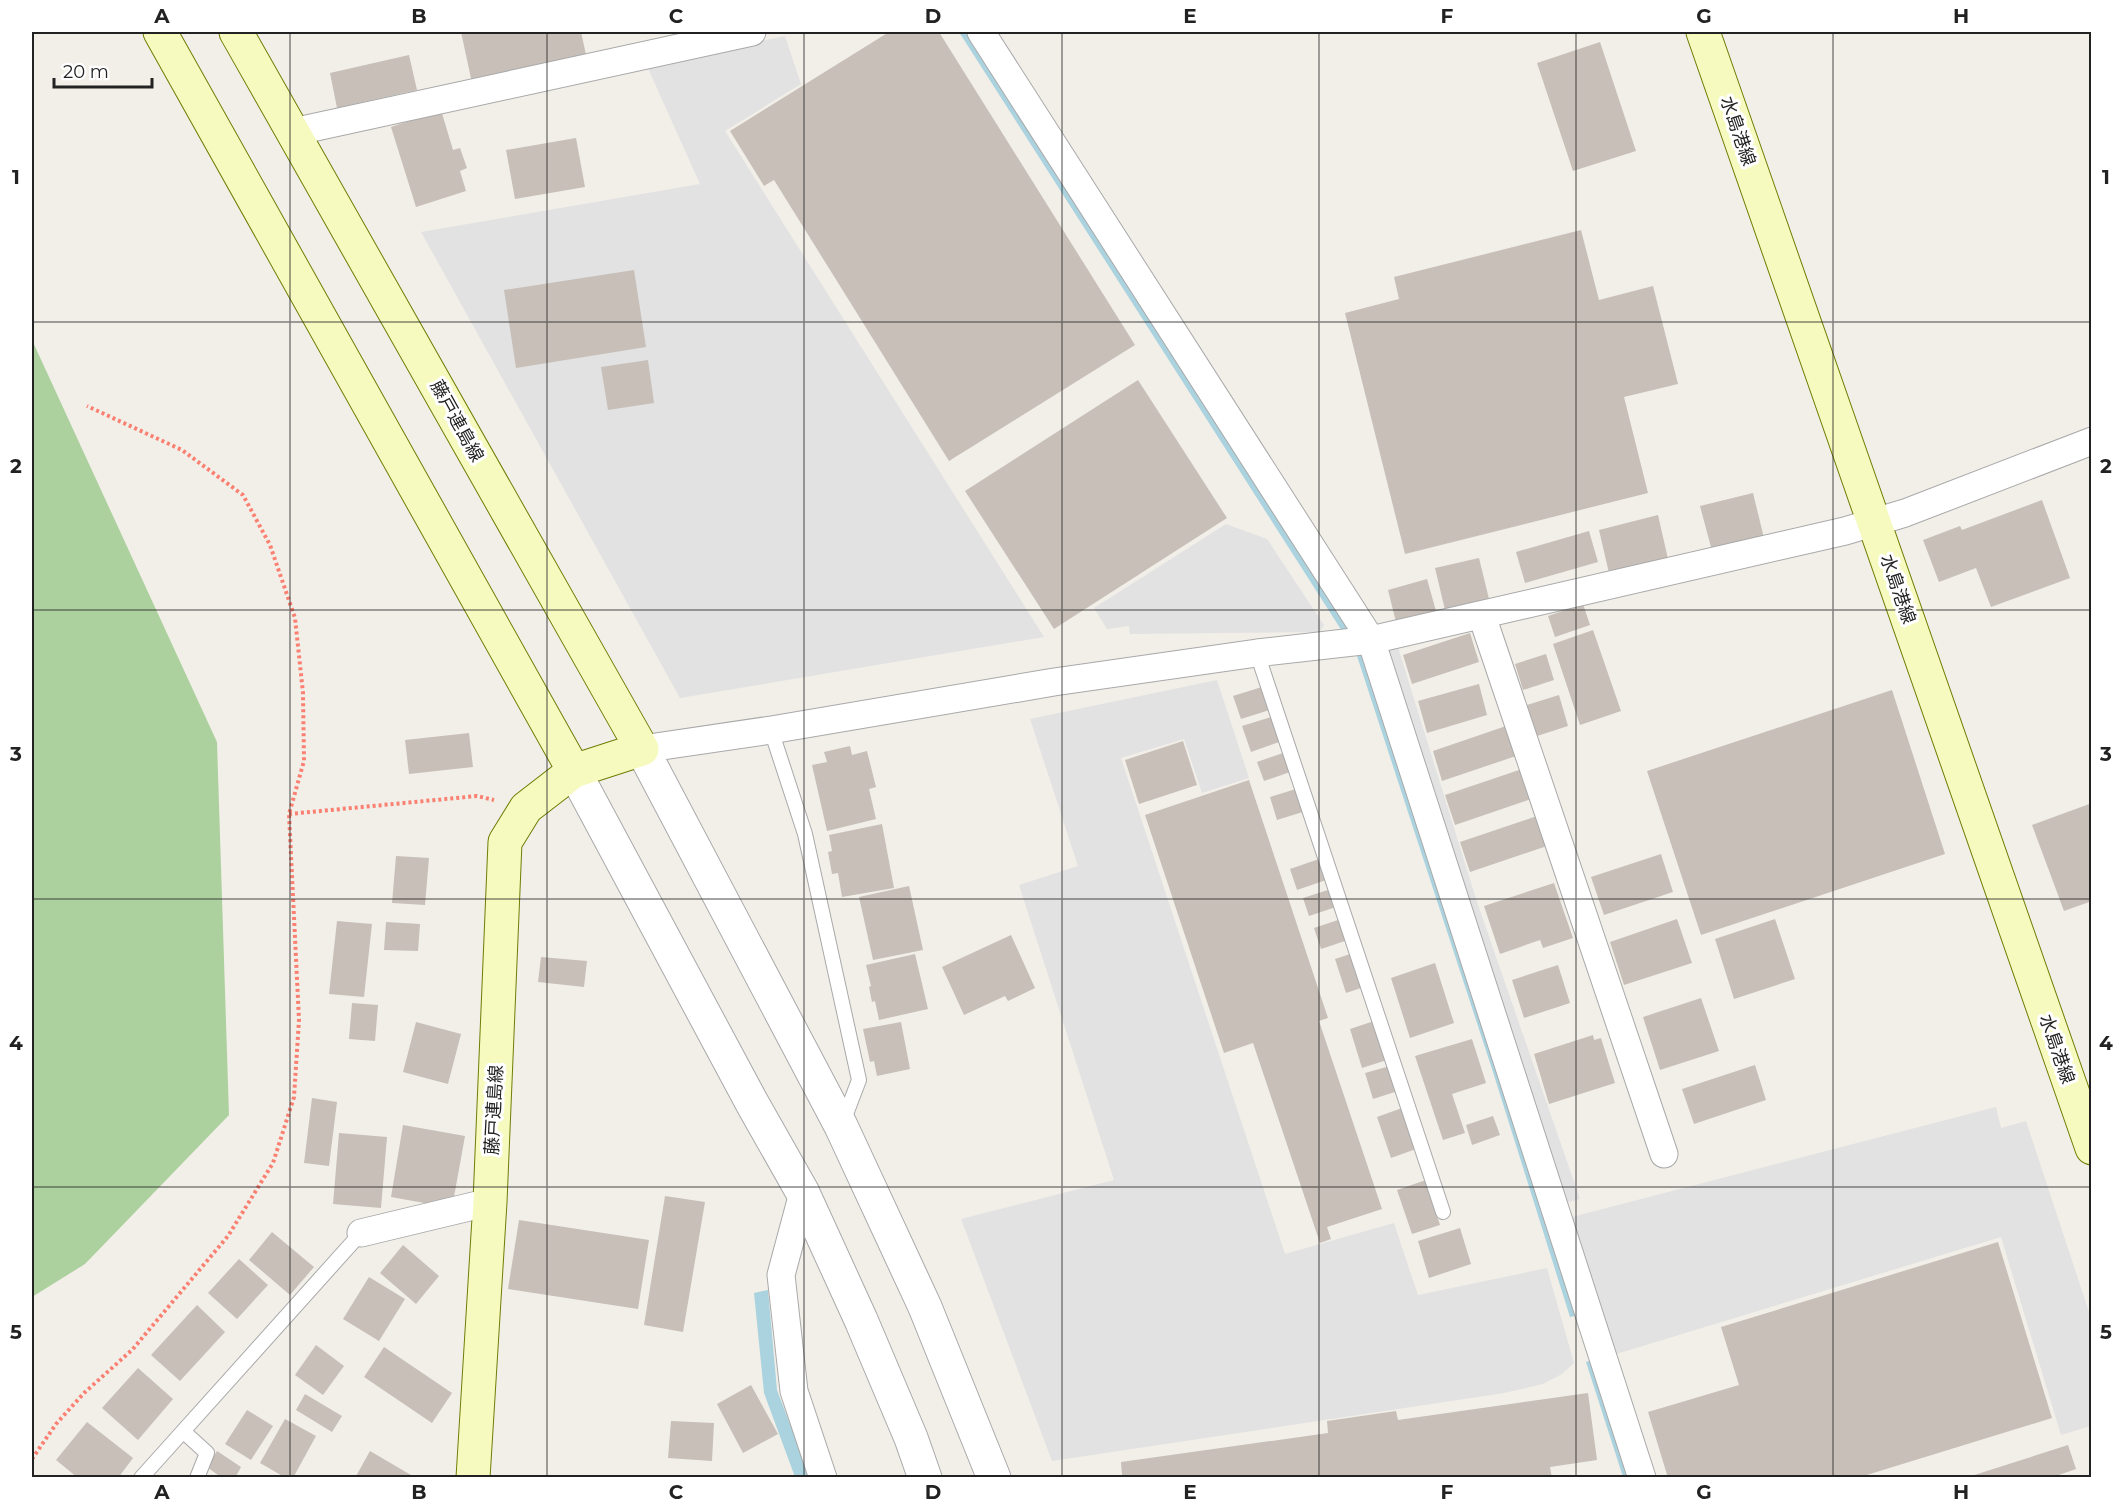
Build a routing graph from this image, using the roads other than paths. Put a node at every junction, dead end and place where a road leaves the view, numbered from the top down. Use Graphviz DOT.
graph roads {
  1 [pos="160,32"];
  2 [pos="236,32"];
  3 [pos="752,32"];
  4 [pos="981,32"];
  5 [pos="1703,32"];
  6 [pos="293,132"];
  7 [pos="2091,441"];
  8 [pos="1875,522"];
  9 [pos="1482,616"];
  10 [pos="1361,641"];
  11 [pos="1257,653"];
  12 [pos="771,730"];
  13 [pos="642,749"];
  14 [pos="574,771"];
  15 [pos="841,1126"];
  16 [pos="2091,1148"];
  17 [pos="1664,1154"];
  18 [pos="803,1193"];
  19 [pos="490,1202"];
  20 [pos="1443,1212"];
  21 [pos="361,1233"];
  22 [pos="184,1431"];
  23 [pos="141,1478"];
  24 [pos="197,1478"];
  25 [pos="473,1478"];
  26 [pos="823,1478"];
  27 [pos="925,1478"];
  28 [pos="994,1478"];
  29 [pos="1641,1478"];
  1 -- 14 [label="main road"];
  2 -- 6 [label="main road, 藤戸連島線"];
  3 -- 6 [label="street"];
  4 -- 10 [label="street"];
  5 -- 8 [label="main road, 水島港線"];
  6 -- 13 [label="main road, 藤戸連島線"];
  7 -- 8 [label="street"];
  8 -- 9 [label="street"];
  8 -- 16 [label="main road, 水島港線"];
  9 -- 10 [label="street"];
  9 -- 17 [label="street"];
  10 -- 11 [label="street"];
  10 -- 29 [label="street"];
  11 -- 12 [label="street"];
  11 -- 20 [label="lane"];
  12 -- 13 [label="street"];
  12 -- 15 [label="lane"];
  13 -- 14 [label="main road, 藤戸連島線"];
  13 -- 15 [label="street"];
  14 -- 18 [label="street"];
  14 -- 19 [label="main road, 藤戸連島線"];
  15 -- 28 [label="street"];
  18 -- 26 [label="street"];
  18 -- 27 [label="street"];
  19 -- 21 [label="street"];
  19 -- 25 [label="main road, 藤戸連島線"];
  21 -- 22 [label="lane"];
  22 -- 23 [label="lane"];
  22 -- 24 [label="lane"];
}
